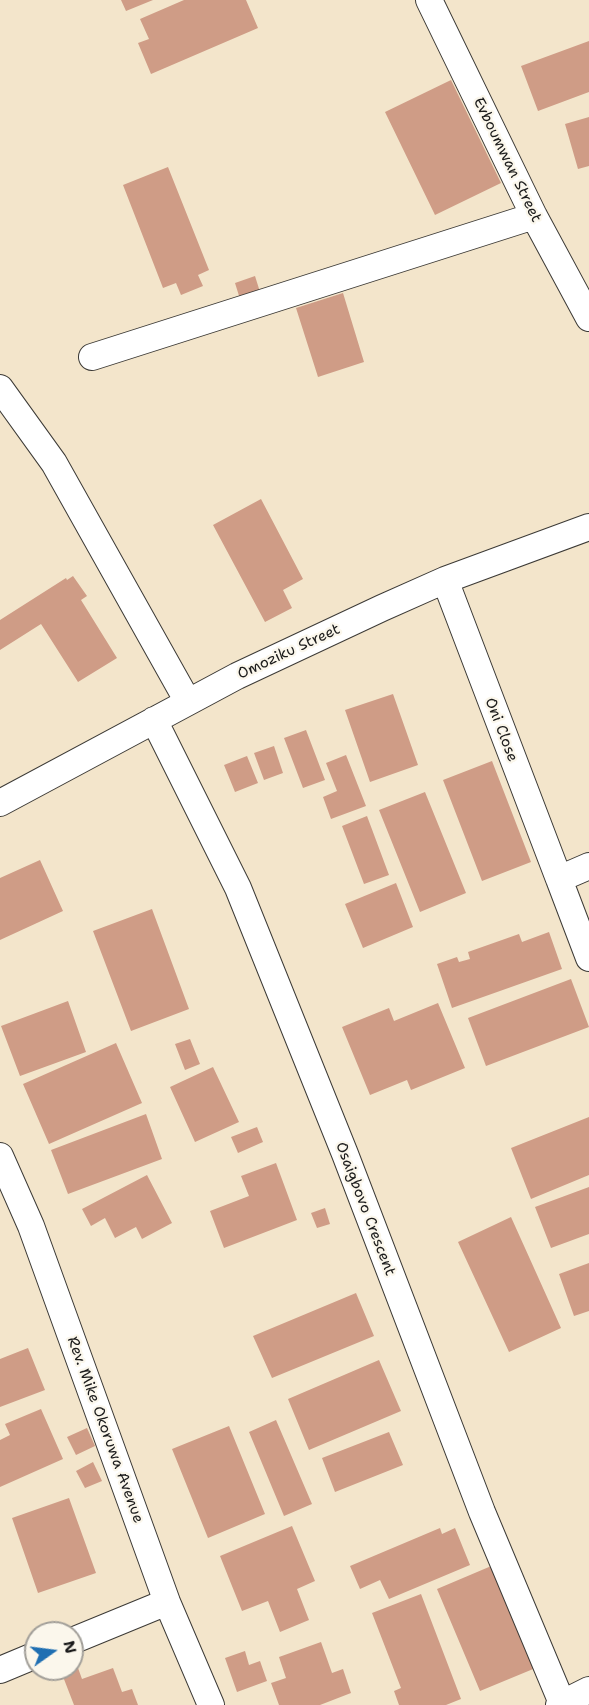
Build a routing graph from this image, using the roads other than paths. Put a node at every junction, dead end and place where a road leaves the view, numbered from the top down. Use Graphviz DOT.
graph roads {
  1 [pos="429,0"];
  2 [pos="534,216"];
  3 [pos="589,318"];
  4 [pos="92,357"];
  5 [pos="0,388"];
  6 [pos="589,527"];
  7 [pos="445,580"];
  8 [pos="188,702"];
  9 [pos="154,720"];
  10 [pos="0,803"];
  11 [pos="589,866"];
  12 [pos="559,879"];
  13 [pos="589,958"];
  14 [pos="0,1156"];
  15 [pos="167,1602"];
  16 [pos="84,1636"];
  17 [pos="24,1660"];
  18 [pos="0,1670"];
  19 [pos="589,1690"];
  20 [pos="560,1704"];
  21 [pos="211,1705"];
  1 -- 2 [label="street, Evboumwan Street"];
  2 -- 3 [label="street, Evboumwan Street"];
  2 -- 4 [label="street"];
  5 -- 8 [label="street"];
  6 -- 7 [label="street, Omoziku Street"];
  7 -- 8 [label="street, Omoziku Street"];
  7 -- 12 [label="street, Oni Close"];
  8 -- 9 [label="street, Omoziku Street"];
  9 -- 10 [label="street, Omoziku Street"];
  9 -- 20 [label="street, Osaigbovo Crescent"];
  11 -- 12 [label="street"];
  12 -- 13 [label="street, Oni Close"];
  14 -- 15 [label="street, Rev. Mike Okoruwa Avenue"];
  15 -- 16 [label="street"];
  15 -- 21 [label="street, Rev. Mike Okoruwa Avenue"];
  17 -- 18 [label="street"];
  19 -- 20 [label="street"];
}
